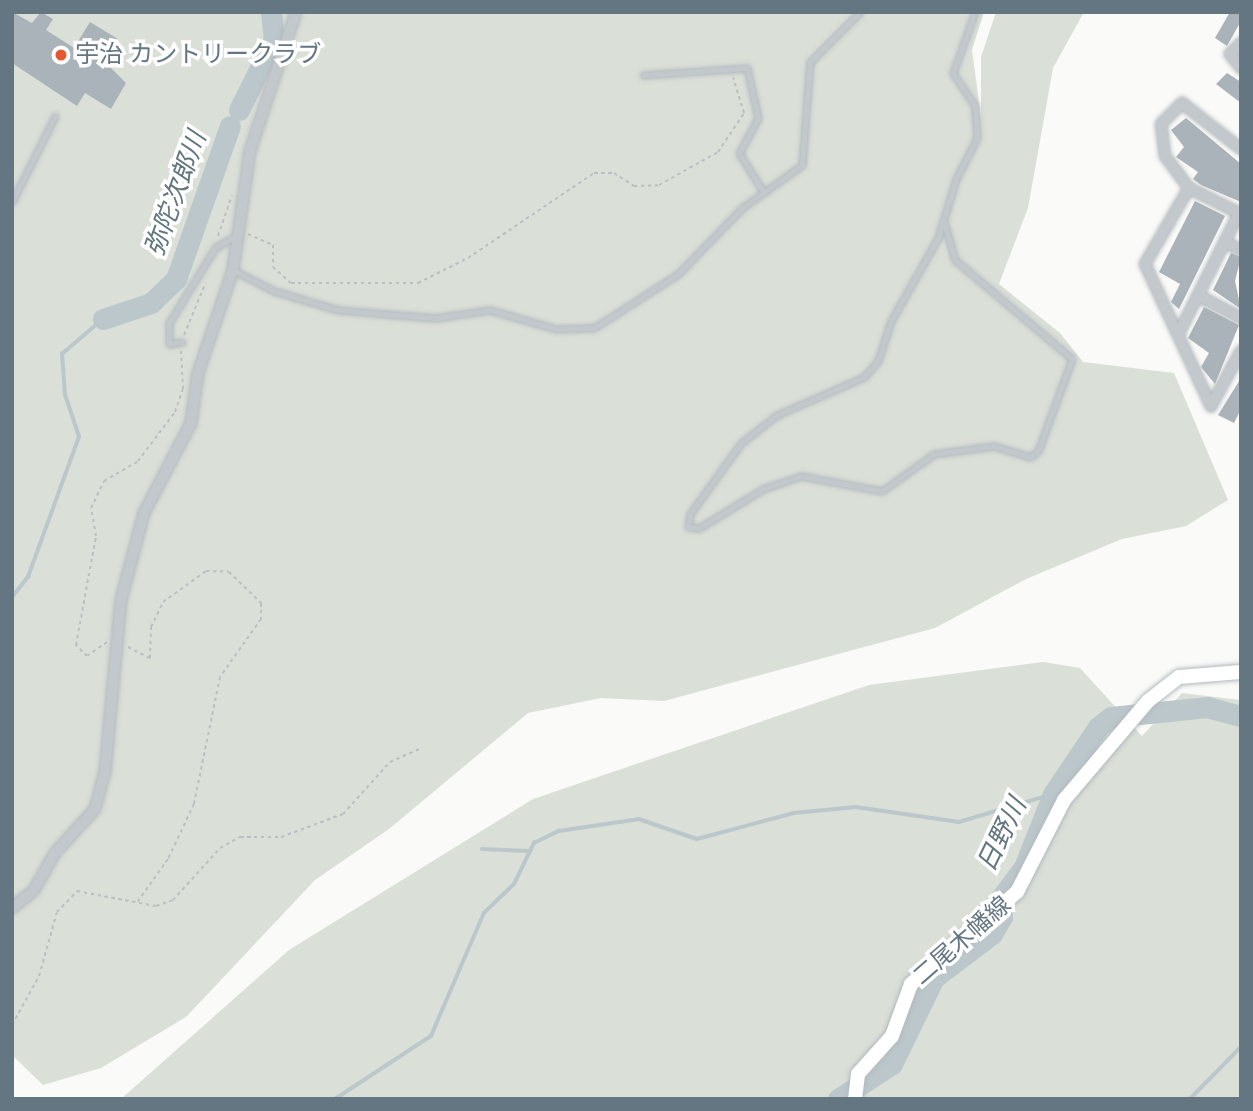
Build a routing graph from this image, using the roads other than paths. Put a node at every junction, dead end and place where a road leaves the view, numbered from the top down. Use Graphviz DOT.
graph roads {
  1 [pos="296,12"];
  2 [pos="860,12"];
  3 [pos="975,12"];
  4 [pos="1241,43"];
  5 [pos="1241,68"];
  6 [pos="643,75"];
  7 [pos="55,116"];
  8 [pos="1241,149"];
  9 [pos="1189,188"];
  10 [pos="764,193"];
  11 [pos="12,202"];
  12 [pos="944,222"];
  13 [pos="240,233"];
  14 [pos="1225,242"];
  15 [pos="1241,250"];
  16 [pos="233,270"];
  17 [pos="1199,296"];
  18 [pos="1241,318"];
  19 [pos="1178,335"];
  20 [pos="182,342"];
  21 [pos="1241,351"];
  22 [pos="1241,672"];
  23 [pos="12,908"];
  24 [pos="855,1099"];
  1 -- 13 [label="street"];
  2 -- 10 [label="lane"];
  3 -- 12 [label="lane"];
  4 -- 5 [label="street"];
  6 -- 10 [label="lane"];
  7 -- 11 [label="lane"];
  8 -- 9 [label="street"];
  9 -- 14 [label="street"];
  9 -- 19 [label="street"];
  10 -- 16 [label="lane"];
  12 -- 12 [label="lane"];
  13 -- 16 [label="street"];
  13 -- 20 [label="lane"];
  14 -- 15 [label="street"];
  14 -- 17 [label="street"];
  16 -- 23 [label="street"];
  17 -- 18 [label="street"];
  17 -- 19 [label="street"];
  19 -- 21 [label="street"];
  22 -- 24 [label="main road, 二尾木幡線"];
}
